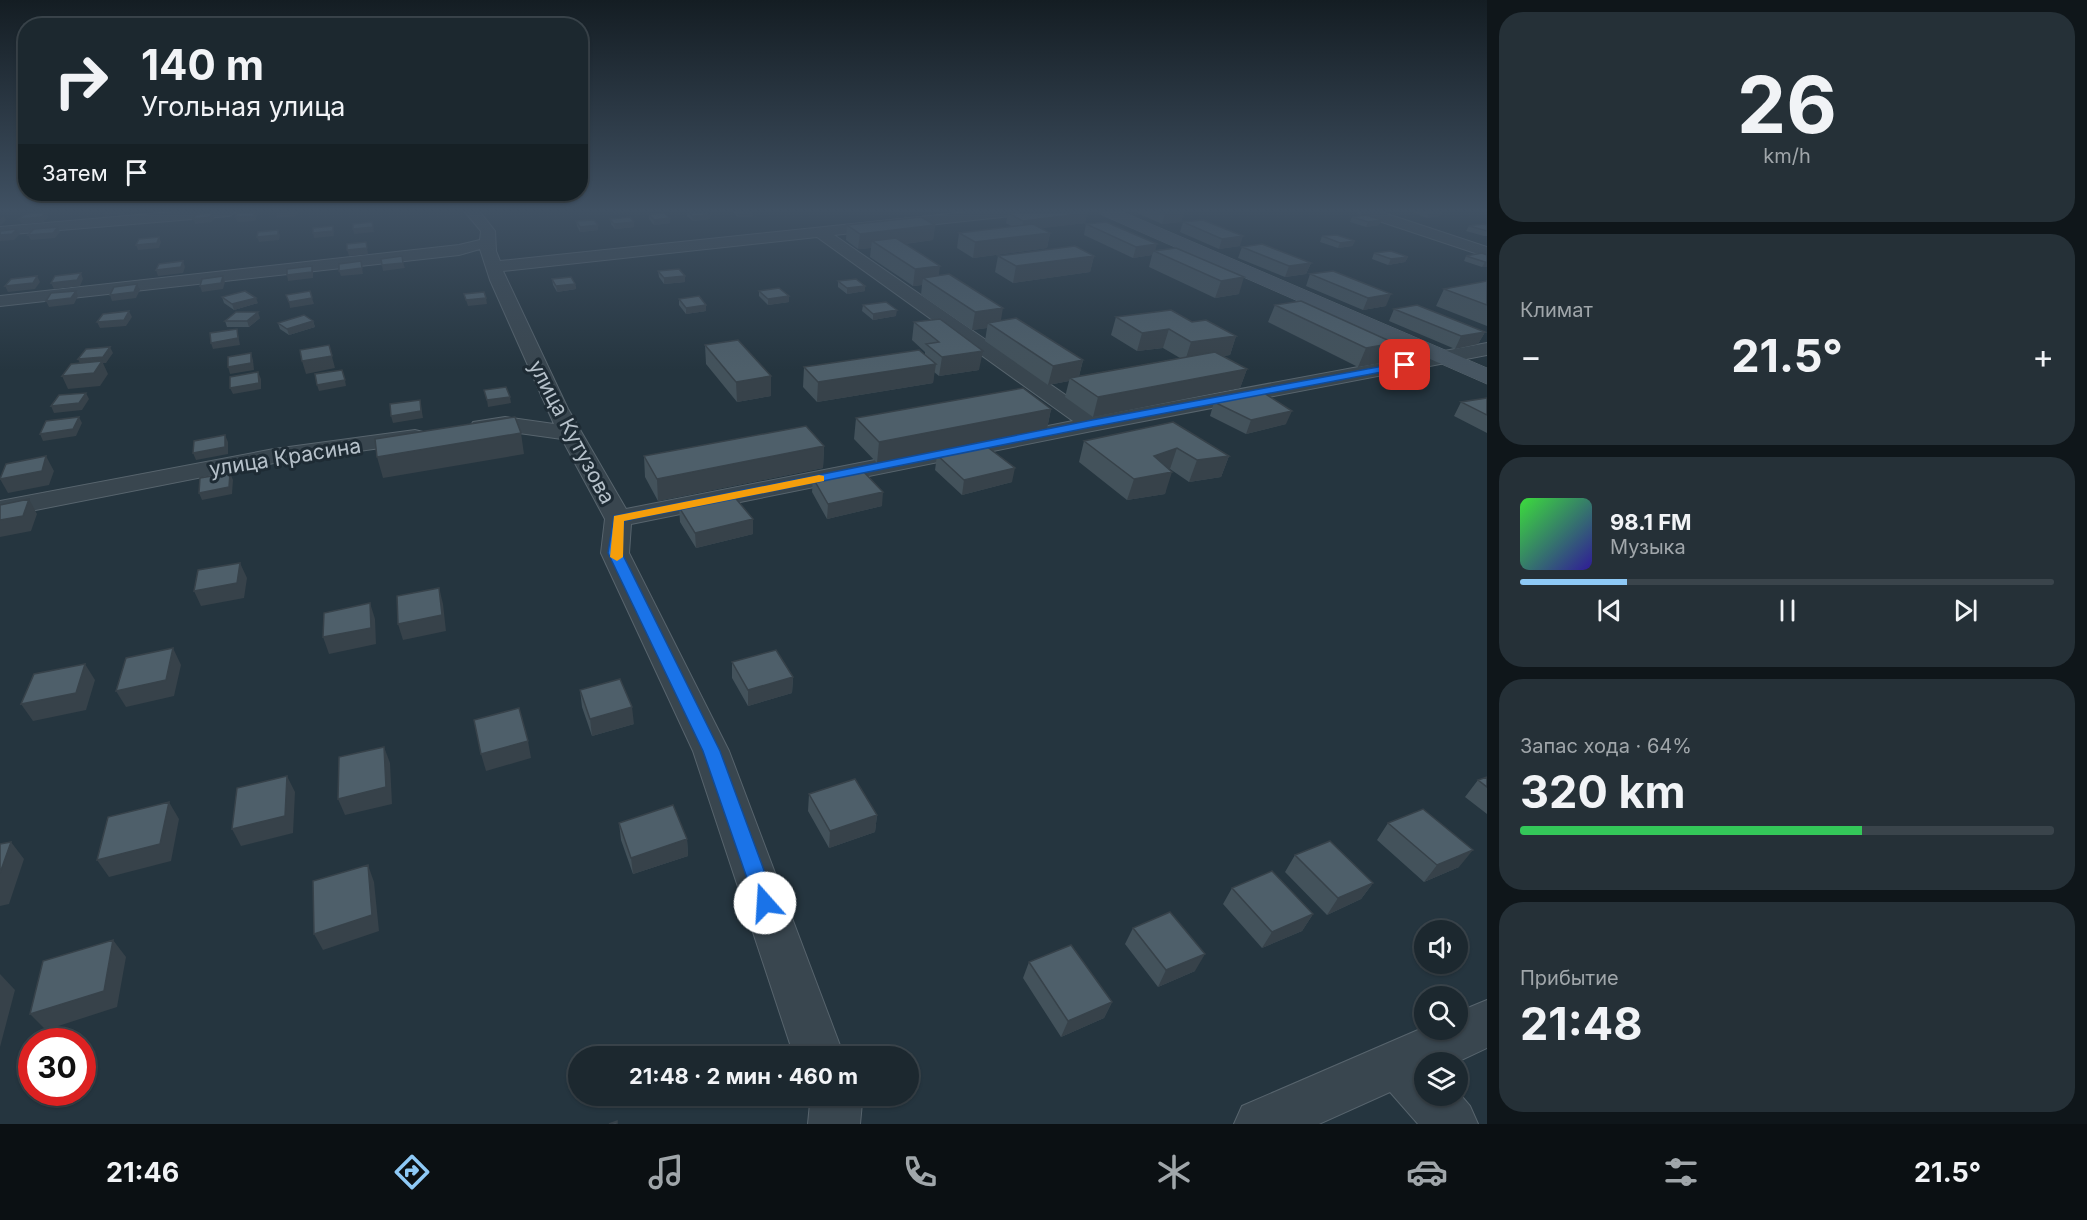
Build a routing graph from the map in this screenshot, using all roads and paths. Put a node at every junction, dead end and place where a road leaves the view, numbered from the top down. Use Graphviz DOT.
graph roads {
  1 [pos="359,264"];
  2 [pos="488,264"];
  3 [pos="866,264"];
  4 [pos="1229,264"];
  5 [pos="0,301"];
  6 [pos="1487,349"];
  7 [pos="1444,358"];
  8 [pos="1487,377"];
  9 [pos="1092,424"];
  10 [pos="572,434"];
  11 [pos="0,508"];
  12 [pos="618,519"];
  13 [pos="1487,1024"];
  14 [pos="815,1046"];
  15 [pos="1454,1052"];
  16 [pos="1414,1085"];
  17 [pos="836,1106"];
  18 [pos="1436,1106"];
  19 [pos="834,1124"];
  20 [pos="1260,1124"];
  21 [pos="1452,1124"];
  1 -- 5 [label="street"];
  2 -- 10 [label="street, улица Кутузова"];
  3 -- 9 [label="street"];
  4 -- 7 [label="street"];
  6 -- 7 [label="street"];
  7 -- 8 [label="street"];
  7 -- 9 [label="street"];
  9 -- 12 [label="street"];
  10 -- 11 [label="street, улица Красина"];
  10 -- 12 [label="street, улица Кутузова"];
  12 -- 14 [label="street, улица Кутузова"];
  13 -- 15 [label="street"];
  16 -- 20 [label="street"];
  17 -- 19 [label="street"];
  18 -- 21 [label="street"];
}
